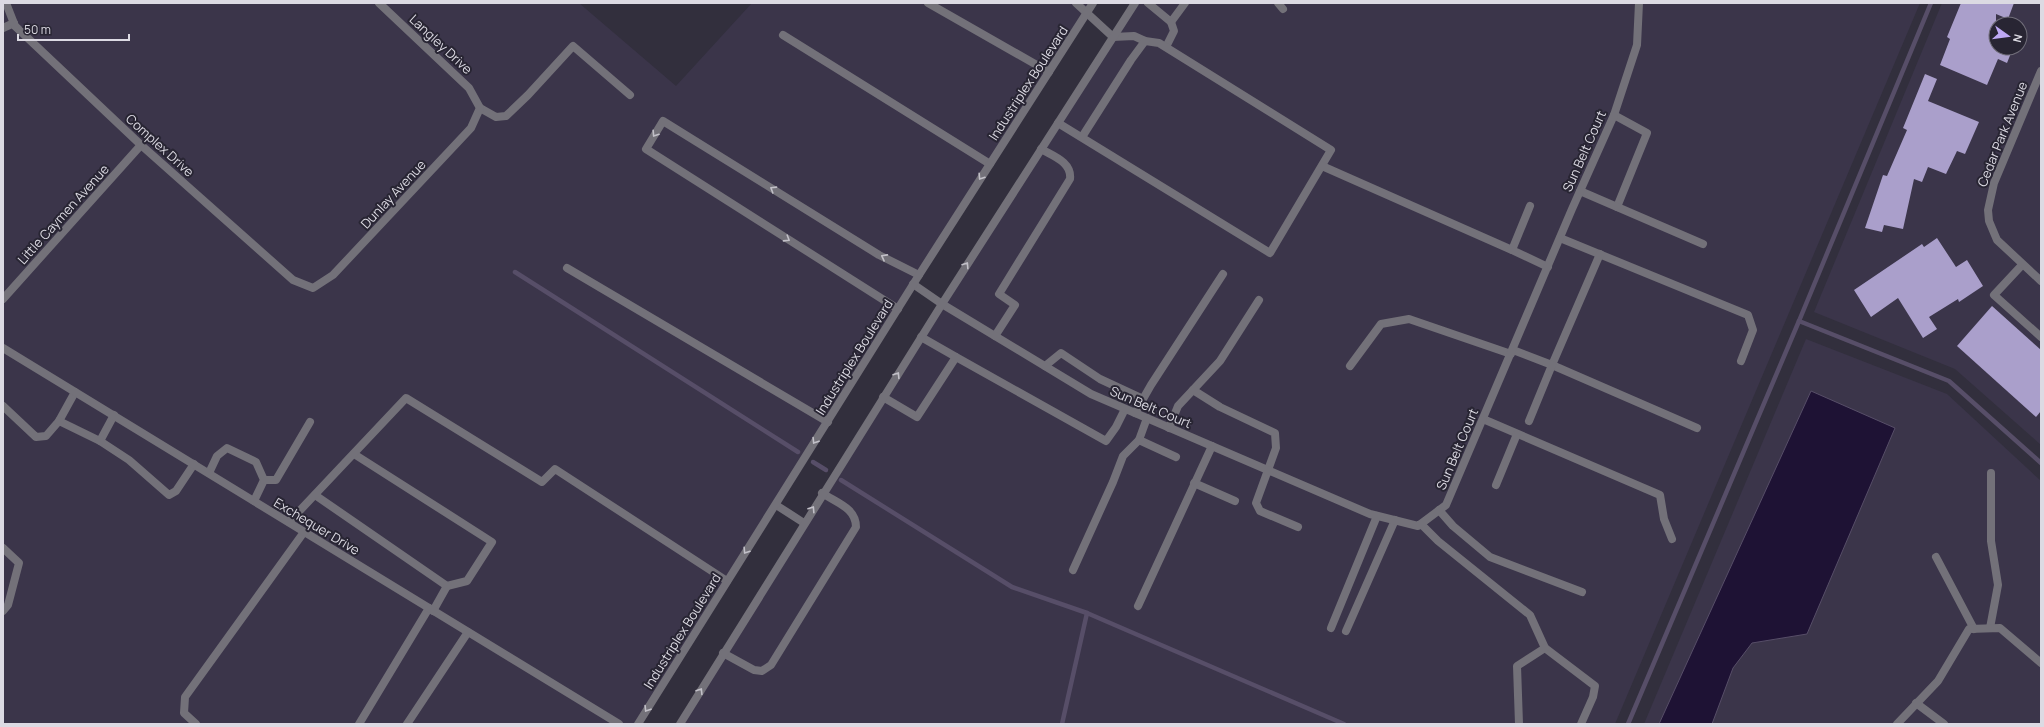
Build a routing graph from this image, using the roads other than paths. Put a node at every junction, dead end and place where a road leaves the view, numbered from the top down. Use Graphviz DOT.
graph roads {
  1 [pos="6,3"];
  2 [pos="379,3"];
  3 [pos="928,3"];
  4 [pos="1076,3"];
  5 [pos="1093,3"];
  6 [pos="1135,3"];
  7 [pos="1148,3"];
  8 [pos="1184,3"];
  9 [pos="1639,3"];
  10 [pos="1087,12"];
  11 [pos="1172,22"];
  12 [pos="14,23"];
  13 [pos="3,28"];
  14 [pos="783,35"];
  15 [pos="1113,37"];
  16 [pos="1145,41"];
  17 [pos="1166,47"];
  18 [pos="2041,71"];
  19 [pos="1049,72"];
  20 [pos="630,95"];
  21 [pos="480,108"];
  22 [pos="1614,115"];
  23 [pos="1058,123"];
  24 [pos="1082,137"];
  25 [pos="141,145"];
  26 [pos="1041,149"];
  27 [pos="990,164"];
  28 [pos="1322,166"];
  29 [pos="1580,191"];
  30 [pos="1530,206"];
  31 [pos="1617,207"];
  32 [pos="1560,238"];
  33 [pos="1703,244"];
  34 [pos="1512,250"];
  35 [pos="1600,254"];
  36 [pos="2022,265"];
  37 [pos="1548,267"];
  38 [pos="567,268"];
  39 [pos="1223,274"];
  40 [pos="919,275"];
  41 [pos="2041,281"];
  42 [pos="913,284"];
  43 [pos="313,288"];
  44 [pos="3,299"];
  45 [pos="1260,300"];
  46 [pos="942,304"];
  47 [pos="898,309"];
  48 [pos="921,336"];
  49 [pos="995,336"];
  50 [pos="2041,337"];
  51 [pos="3,348"];
  52 [pos="1512,352"];
  53 [pos="956,357"];
  54 [pos="1741,361"];
  55 [pos="1552,365"];
  56 [pos="1045,366"];
  57 [pos="1350,366"];
  58 [pos="1193,390"];
  59 [pos="75,392"];
  60 [pos="883,397"];
  61 [pos="1143,399"];
  62 [pos="3,406"];
  63 [pos="1125,409"];
  64 [pos="1135,413"];
  65 [pos="114,415"];
  66 [pos="1147,418"];
  67 [pos="1483,419"];
  68 [pos="59,421"];
  69 [pos="1529,421"];
  70 [pos="310,422"];
  71 [pos="828,422"];
  72 [pos="1168,428"];
  73 [pos="1697,428"];
  74 [pos="1517,434"];
  75 [pos="1138,440"];
  76 [pos="100,441"];
  77 [pos="1212,446"];
  78 [pos="354,454"];
  79 [pos="1176,457"];
  80 [pos="194,464"];
  81 [pos="1267,470"];
  82 [pos="209,473"];
  83 [pos="1991,473"];
  84 [pos="264,480"];
  85 [pos="1194,483"];
  86 [pos="1496,485"];
  87 [pos="822,494"];
  88 [pos="315,495"];
  89 [pos="254,501"];
  90 [pos="1235,501"];
  91 [pos="776,506"];
  92 [pos="1439,510"];
  93 [pos="1377,516"];
  94 [pos="1395,520"];
  95 [pos="289,522"];
  96 [pos="804,523"];
  97 [pos="1421,524"];
  98 [pos="1298,527"];
  99 [pos="304,532"];
  100 [pos="1672,539"];
  101 [pos="3,548"];
  102 [pos="1936,557"];
  103 [pos="1073,570"];
  104 [pos="727,581"];
  105 [pos="447,586"];
  106 [pos="1582,592"];
  107 [pos="1138,606"];
  108 [pos="431,609"];
  109 [pos="3,611"];
  110 [pos="1331,628"];
  111 [pos="1990,628"];
  112 [pos="1974,629"];
  113 [pos="1346,631"];
  114 [pos="468,632"];
  115 [pos="1545,648"];
  116 [pos="723,653"];
  117 [pos="2041,663"];
  118 [pos="1916,703"];
  119 [pos="196,724"];
  120 [pos="359,724"];
  121 [pos="407,724"];
  122 [pos="619,724"];
  123 [pos="638,724"];
  124 [pos="680,724"];
  125 [pos="1519,724"];
  126 [pos="1581,724"];
  127 [pos="1897,724"];
  128 [pos="1944,724"];
  1 -- 12 [label="street, Complex Drive"];
  2 -- 21 [label="street, Langley Drive"];
  3 -- 19 [label="street"];
  4 -- 10 [label="street"];
  5 -- 10 [label="street, Industriplex Boulevard"];
  6 -- 15 [label="street"];
  7 -- 11 [label="street"];
  8 -- 11 [label="street"];
  9 -- 22 [label="street, Sun Belt Court"];
  10 -- 15 [label="street"];
  10 -- 19 [label="street, Industriplex Boulevard"];
  11 -- 17 [label="street"];
  12 -- 13 [label="street"];
  12 -- 25 [label="street, Complex Drive"];
  14 -- 27 [label="street"];
  15 -- 16 [label="street"];
  15 -- 23 [label="street"];
  16 -- 17 [label="street"];
  16 -- 24 [label="street"];
  17 -- 28 [label="street"];
  18 -- 36 [label="street, Cedar Park Avenue"];
  19 -- 27 [label="street, Industriplex Boulevard"];
  20 -- 21 [label="street"];
  21 -- 43 [label="street, Dunlay Avenue"];
  22 -- 29 [label="street, Sun Belt Court"];
  22 -- 31 [label="street"];
  23 -- 24 [label="street"];
  23 -- 26 [label="street"];
  24 -- 28 [label="street"];
  25 -- 43 [label="street, Complex Drive"];
  25 -- 44 [label="street, Little Caymen Avenue"];
  46 -- 26 [label="street, one-way"];
  26 -- 49 [label="street"];
  27 -- 40 [label="street, Industriplex Boulevard, one-way"];
  28 -- 34 [label="street"];
  29 -- 31 [label="street"];
  29 -- 32 [label="street, Sun Belt Court"];
  30 -- 34 [label="street"];
  31 -- 33 [label="street"];
  32 -- 35 [label="street"];
  32 -- 37 [label="street, Sun Belt Court"];
  34 -- 37 [label="street"];
  35 -- 54 [label="street"];
  35 -- 55 [label="street"];
  36 -- 41 [label="street"];
  36 -- 50 [label="street"];
  37 -- 52 [label="street, Sun Belt Court"];
  38 -- 71 [label="street"];
  39 -- 61 [label="street"];
  40 -- 42 [label="street, Industriplex Boulevard"];
  40 -- 47 [label="street, one-way"];
  42 -- 46 [label="street, Sun Belt Court"];
  42 -- 47 [label="street, Industriplex Boulevard"];
  45 -- 58 [label="street"];
  46 -- 48 [label="street"];
  46 -- 49 [label="street, Sun Belt Court"];
  47 -- 71 [label="street, Industriplex Boulevard"];
  48 -- 53 [label="street"];
  60 -- 48 [label="street, one-way"];
  49 -- 56 [label="street, Sun Belt Court"];
  51 -- 59 [label="street, Exchequer Drive"];
  52 -- 55 [label="street"];
  52 -- 57 [label="street"];
  52 -- 67 [label="street, Sun Belt Court"];
  53 -- 60 [label="street"];
  53 -- 63 [label="street"];
  55 -- 69 [label="street"];
  55 -- 73 [label="street"];
  56 -- 61 [label="street"];
  56 -- 63 [label="street, Sun Belt Court"];
  58 -- 72 [label="street"];
  58 -- 81 [label="street"];
  59 -- 65 [label="street, Exchequer Drive"];
  59 -- 68 [label="street"];
  60 -- 87 [label="street"];
  61 -- 64 [label="street"];
  62 -- 68 [label="street"];
  63 -- 64 [label="street, Sun Belt Court"];
  64 -- 66 [label="street, Sun Belt Court"];
  65 -- 76 [label="street"];
  65 -- 80 [label="street, Exchequer Drive"];
  66 -- 72 [label="street, Sun Belt Court"];
  66 -- 75 [label="street"];
  67 -- 74 [label="street"];
  67 -- 92 [label="street, Sun Belt Court"];
  68 -- 76 [label="street"];
  70 -- 84 [label="street"];
  71 -- 91 [label="street, Industriplex Boulevard, one-way"];
  72 -- 77 [label="street, Sun Belt Court"];
  74 -- 86 [label="street"];
  74 -- 100 [label="street"];
  75 -- 79 [label="street"];
  75 -- 103 [label="street"];
  76 -- 80 [label="street"];
  77 -- 81 [label="street, Sun Belt Court"];
  77 -- 85 [label="street"];
  78 -- 88 [label="street"];
  78 -- 104 [label="street"];
  78 -- 105 [label="street"];
  80 -- 82 [label="street, Exchequer Drive"];
  81 -- 93 [label="street, Sun Belt Court"];
  81 -- 98 [label="street"];
  82 -- 84 [label="street"];
  82 -- 89 [label="street, Exchequer Drive"];
  83 -- 111 [label="street"];
  84 -- 89 [label="street"];
  85 -- 90 [label="street"];
  85 -- 107 [label="street"];
  96 -- 87 [label="street, one-way"];
  87 -- 116 [label="street"];
  88 -- 95 [label="street"];
  88 -- 105 [label="street"];
  89 -- 95 [label="street, Exchequer Drive"];
  91 -- 96 [label="street"];
  91 -- 104 [label="street, Industriplex Boulevard, one-way"];
  92 -- 97 [label="street, Sun Belt Court"];
  92 -- 106 [label="street"];
  93 -- 94 [label="street, Sun Belt Court"];
  93 -- 110 [label="street"];
  94 -- 97 [label="street, Sun Belt Court"];
  94 -- 113 [label="street"];
  95 -- 99 [label="street, Exchequer Drive"];
  96 -- 116 [label="street"];
  97 -- 115 [label="street"];
  99 -- 108 [label="street, Exchequer Drive"];
  99 -- 119 [label="street"];
  101 -- 109 [label="street"];
  102 -- 112 [label="street"];
  104 -- 123 [label="street, Industriplex Boulevard, one-way"];
  105 -- 108 [label="street"];
  108 -- 114 [label="street, Exchequer Drive"];
  108 -- 120 [label="street"];
  111 -- 112 [label="street"];
  111 -- 117 [label="street"];
  112 -- 118 [label="street"];
  114 -- 121 [label="street"];
  114 -- 122 [label="street, Exchequer Drive"];
  115 -- 125 [label="street"];
  115 -- 126 [label="street"];
  124 -- 116 [label="street, one-way"];
  118 -- 127 [label="street"];
  118 -- 128 [label="street"];
}
